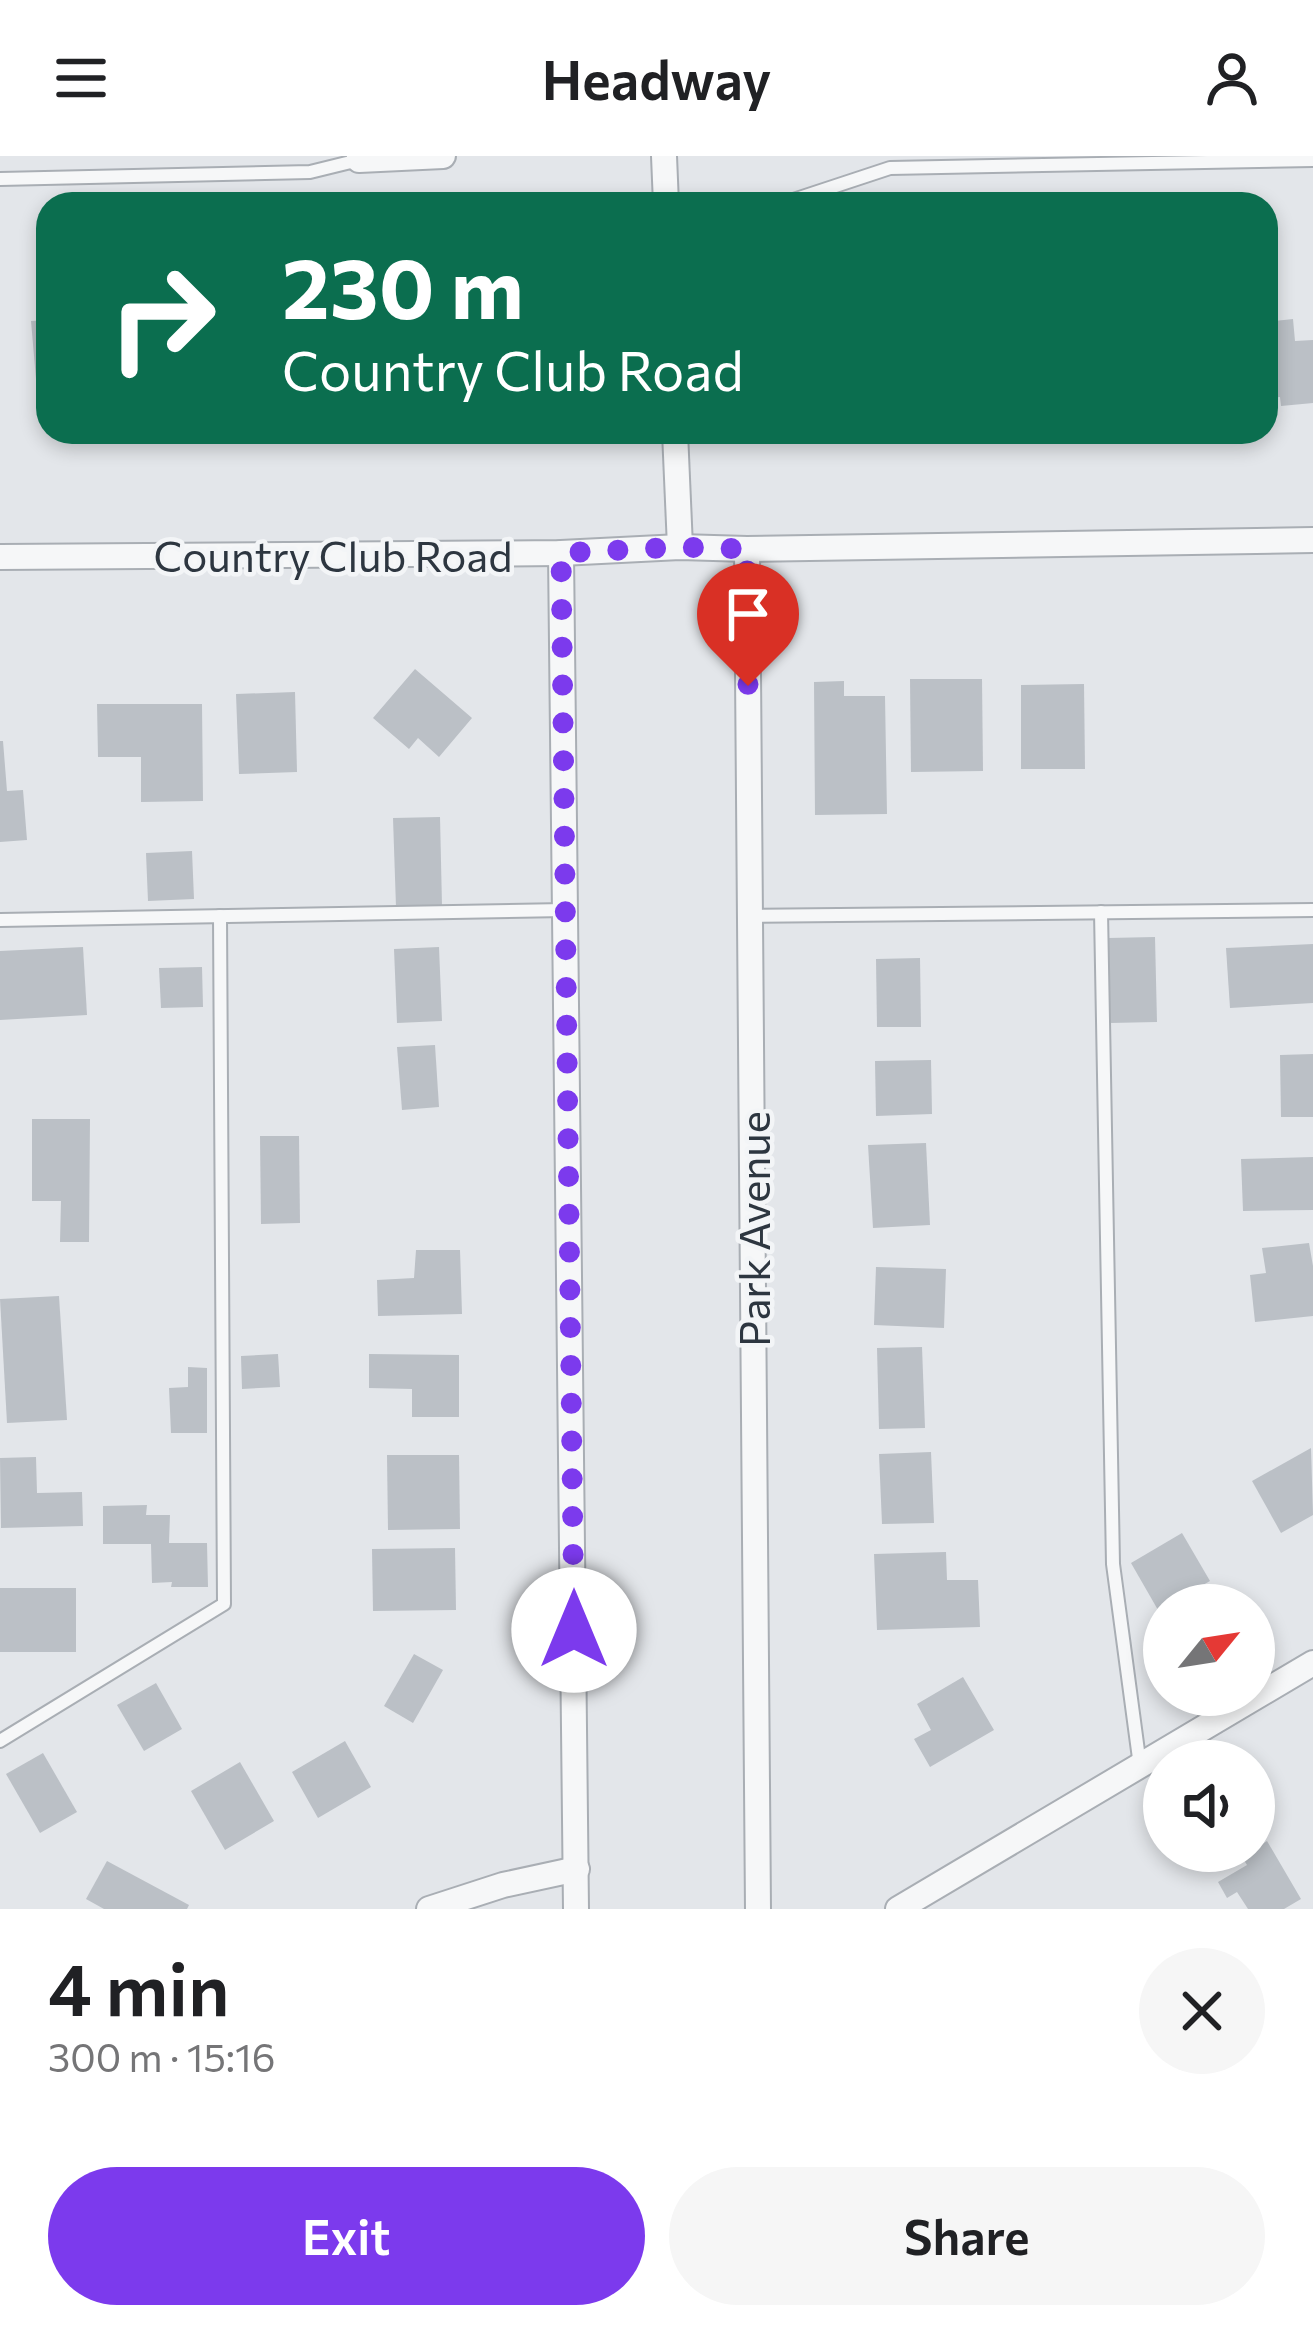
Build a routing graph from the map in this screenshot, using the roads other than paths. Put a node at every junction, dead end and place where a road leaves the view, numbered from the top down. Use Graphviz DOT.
graph roads {
  1 [pos="443,156"];
  2 [pos="664,156"];
  3 [pos="359,158"];
  4 [pos="1313,160"];
  5 [pos="0,179"];
  6 [pos="666,192"];
  7 [pos="816,192"];
  8 [pos="676,444"];
  9 [pos="1313,539"];
  10 [pos="680,547"];
  11 [pos="747,549"];
  12 [pos="561,553"];
  13 [pos="0,557"];
  14 [pos="565,910"];
  15 [pos="1313,910"];
  16 [pos="1101,912"];
  17 [pos="220,916"];
  18 [pos="750,916"];
  19 [pos="0,920"];
  20 [pos="1313,1663"];
  21 [pos="0,1741"];
  22 [pos="1140,1766"];
  23 [pos="577,1869"];
  24 [pos="429,1909"];
  25 [pos="576,1909"];
  26 [pos="758,1909"];
  27 [pos="898,1909"];
  1 -- 3 [label="street"];
  2 -- 6 [label="street"];
  3 -- 5 [label="lane"];
  4 -- 7 [label="lane"];
  8 -- 10 [label="street"];
  9 -- 11 [label="street, Country Club Road"];
  10 -- 11 [label="street, Country Club Road"];
  10 -- 12 [label="street, Country Club Road"];
  11 -- 18 [label="street, Park Avenue"];
  12 -- 13 [label="street, Country Club Road"];
  12 -- 14 [label="street"];
  14 -- 17 [label="lane"];
  14 -- 23 [label="street"];
  15 -- 16 [label="lane"];
  16 -- 18 [label="lane"];
  16 -- 22 [label="lane"];
  17 -- 19 [label="lane"];
  17 -- 21 [label="lane"];
  18 -- 26 [label="street, Park Avenue"];
  20 -- 22 [label="street"];
  22 -- 27 [label="street"];
  23 -- 24 [label="street"];
  23 -- 25 [label="street"];
}
